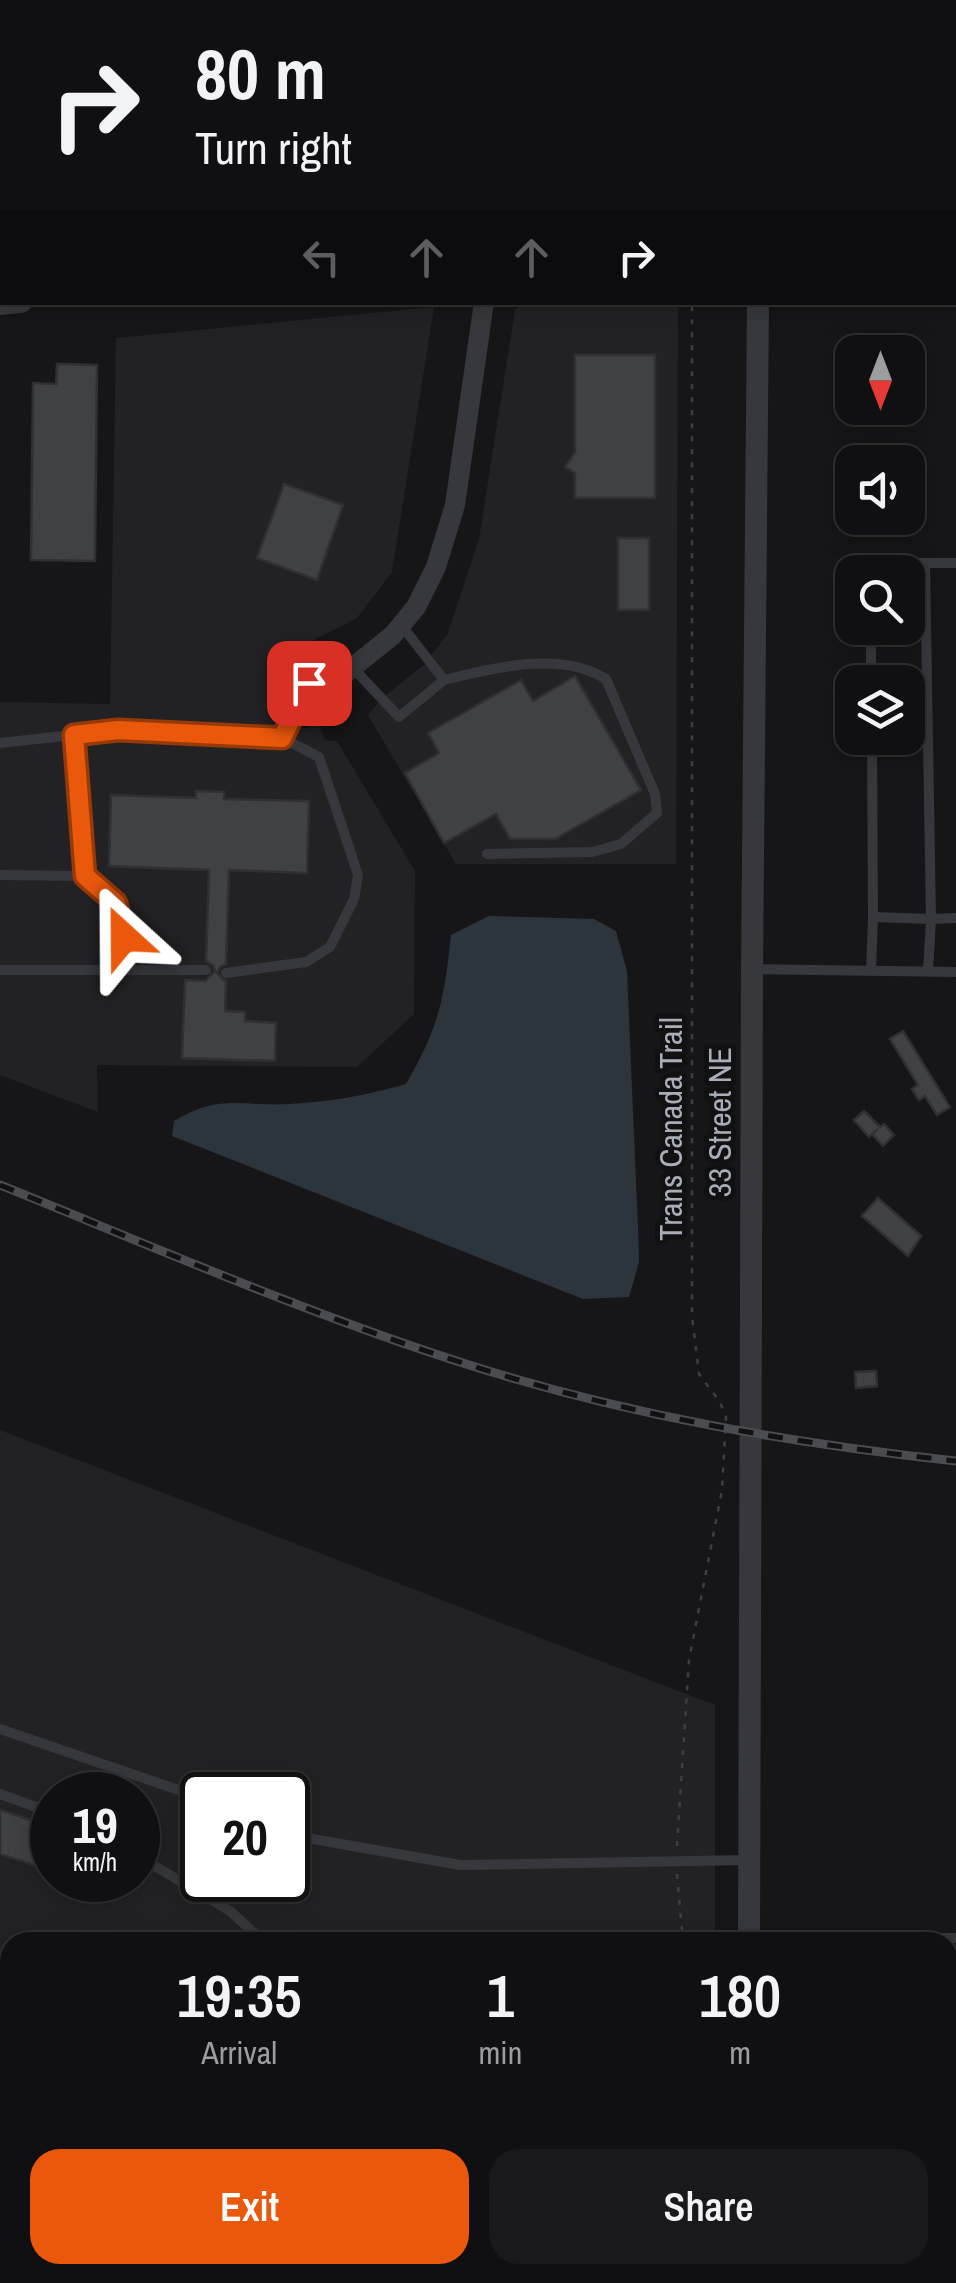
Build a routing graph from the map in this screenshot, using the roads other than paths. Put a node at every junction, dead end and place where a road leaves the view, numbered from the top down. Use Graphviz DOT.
graph roads {
  1 [pos="484,305"];
  2 [pos="758,305"];
  3 [pos="925,563"];
  4 [pos="956,563"];
  5 [pos="401,625"];
  6 [pos="354,669"];
  7 [pos="444,680"];
  8 [pos="309,683"];
  9 [pos="74,735"];
  10 [pos="282,738"];
  11 [pos="0,743"];
  12 [pos="872,755"];
  13 [pos="487,854"];
  14 [pos="0,875"];
  15 [pos="85,876"];
  16 [pos="873,918"];
  17 [pos="931,918"];
  18 [pos="956,918"];
  19 [pos="752,969"];
  20 [pos="0,970"];
  21 [pos="132,970"];
  22 [pos="206,970"];
  23 [pos="871,971"];
  24 [pos="928,972"];
  25 [pos="956,972"];
  26 [pos="226,973"];
  27 [pos="0,1729"];
  28 [pos="180,1790"];
  29 [pos="0,1794"];
  30 [pos="30,1805"];
  31 [pos="310,1838"];
  32 [pos="749,1860"];
  33 [pos="160,1869"];
  34 [pos="253,1932"];
  35 [pos="749,1932"];
  1 -- 5 [label="street"];
  2 -- 19 [label="street, 33 Street NE"];
  3 -- 4 [label="lane"];
  3 -- 17 [label="lane"];
  5 -- 6 [label="street"];
  5 -- 7 [label="lane"];
  6 -- 7 [label="lane"];
  6 -- 8 [label="street"];
  7 -- 13 [label="lane"];
  8 -- 10 [label="lane"];
  9 -- 10 [label="lane"];
  9 -- 11 [label="lane"];
  9 -- 15 [label="lane"];
  10 -- 26 [label="lane"];
  12 -- 16 [label="lane"];
  14 -- 15 [label="lane"];
  15 -- 21 [label="lane"];
  16 -- 17 [label="lane"];
  16 -- 23 [label="lane"];
  17 -- 18 [label="lane"];
  17 -- 24 [label="lane"];
  19 -- 23 [label="lane"];
  19 -- 32 [label="street, 33 Street NE"];
  20 -- 21 [label="lane"];
  21 -- 22 [label="lane"];
  23 -- 24 [label="lane"];
  24 -- 25 [label="lane"];
  27 -- 28 [label="lane"];
  29 -- 30 [label="lane"];
  31 -- 32 [label="lane"];
  32 -- 35 [label="street, 33 Street NE"];
  33 -- 34 [label="lane"];
}
